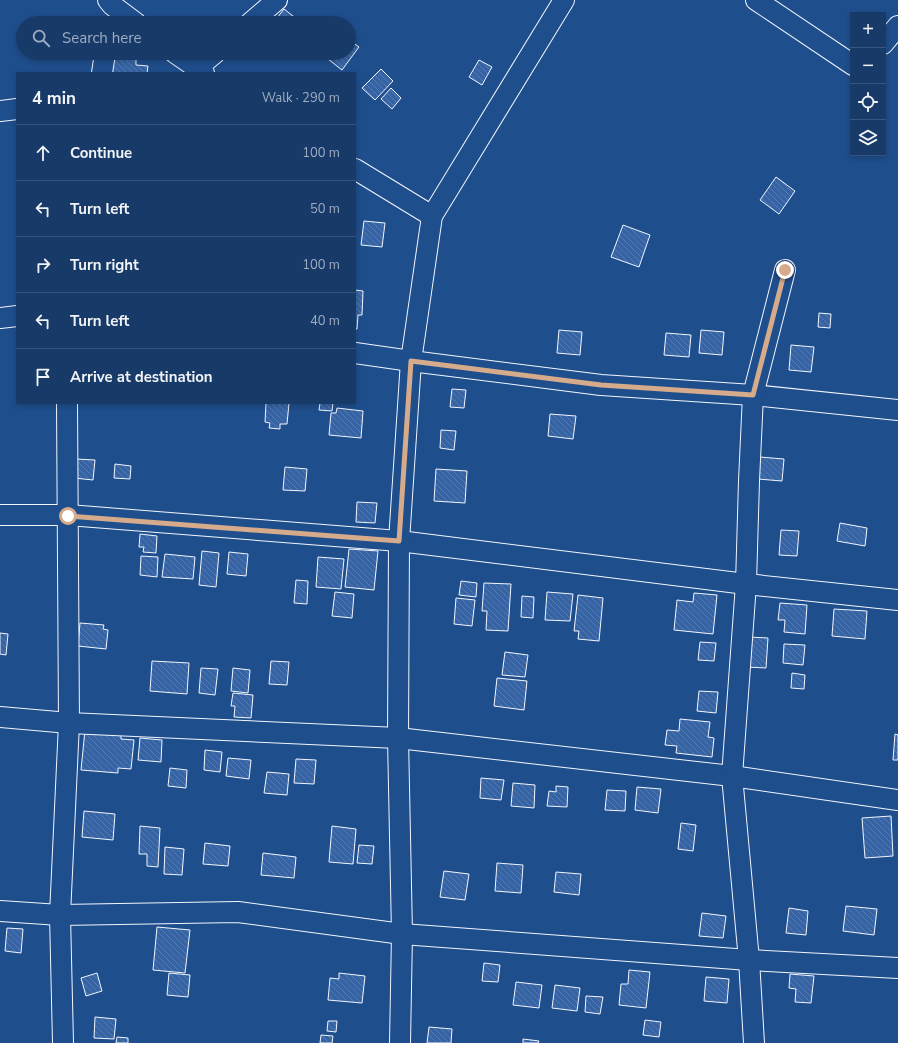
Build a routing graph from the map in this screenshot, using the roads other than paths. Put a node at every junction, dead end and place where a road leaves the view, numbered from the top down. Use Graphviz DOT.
graph roads {
  1 [pos="277,0"];
  2 [pos="564,0"];
  3 [pos="756,0"];
  4 [pos="110,9"];
  5 [pos="123,16"];
  6 [pos="258,16"];
  7 [pos="898,26"];
  8 [pos="886,40"];
  9 [pos="104,60"];
  10 [pos="185,60"];
  11 [pos="209,60"];
  12 [pos="850,63"];
  13 [pos="200,71"];
  14 [pos="102,72"];
  15 [pos="16,110"];
  16 [pos="0,111"];
  17 [pos="356,171"];
  18 [pos="432,216"];
  19 [pos="785,270"];
  20 [pos="16,316"];
  21 [pos="0,318"];
  22 [pos="356,353"];
  23 [pos="411,361"];
  24 [pos="753,395"];
  25 [pos="67,404"];
  26 [pos="898,410"];
  27 [pos="0,515"];
  28 [pos="68,516"];
  29 [pos="399,541"];
  30 [pos="746,584"];
  31 [pos="898,600"];
  32 [pos="0,717"];
  33 [pos="69,723"];
  34 [pos="398,738"];
  35 [pos="732,776"];
  36 [pos="898,800"];
  37 [pos="0,911"];
  38 [pos="60,915"];
  39 [pos="402,934"];
  40 [pos="749,960"];
  41 [pos="898,968"];
  42 [pos="63,1043"];
  43 [pos="400,1043"];
  44 [pos="754,1043"];
  1 -- 6 [label="street"];
  2 -- 18 [label="street"];
  3 -- 12 [label="street"];
  4 -- 5 [label="street"];
  7 -- 8 [label="street"];
  9 -- 14 [label="street"];
  10 -- 13 [label="street"];
  11 -- 13 [label="street"];
  15 -- 16 [label="street"];
  17 -- 18 [label="street"];
  18 -- 23 [label="street"];
  19 -- 24 [label="street"];
  20 -- 21 [label="street"];
  22 -- 23 [label="street"];
  23 -- 24 [label="street"];
  23 -- 29 [label="street"];
  24 -- 26 [label="street"];
  24 -- 30 [label="street"];
  25 -- 28 [label="street"];
  27 -- 28 [label="street"];
  28 -- 29 [label="street"];
  28 -- 33 [label="street"];
  29 -- 30 [label="street"];
  29 -- 34 [label="street"];
  30 -- 31 [label="street"];
  30 -- 35 [label="street"];
  32 -- 33 [label="street"];
  33 -- 34 [label="street"];
  33 -- 38 [label="street"];
  34 -- 35 [label="street"];
  34 -- 39 [label="street"];
  35 -- 36 [label="street"];
  35 -- 40 [label="street"];
  37 -- 38 [label="street"];
  38 -- 39 [label="street"];
  38 -- 42 [label="street"];
  39 -- 40 [label="street"];
  39 -- 43 [label="street"];
  40 -- 41 [label="street"];
  40 -- 44 [label="street"];
}
